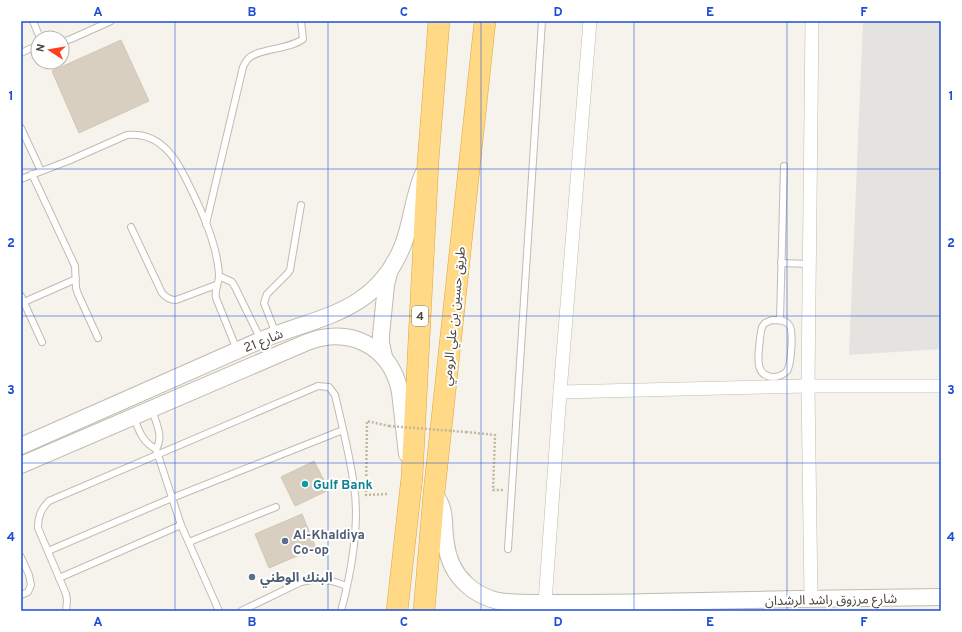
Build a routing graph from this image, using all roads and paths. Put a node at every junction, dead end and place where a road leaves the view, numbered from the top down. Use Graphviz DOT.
graph roads {
  1 [pos="112,21"];
  2 [pos="302,21"];
  3 [pos="439,21"];
  4 [pos="485,21"];
  5 [pos="542,21"];
  6 [pos="590,21"];
  7 [pos="812,21"];
  8 [pos="70,39"];
  9 [pos="21,128"];
  10 [pos="428,162"];
  11 [pos="784,166"];
  12 [pos="41,171"];
  13 [pos="32,174"];
  14 [pos="21,179"];
  15 [pos="301,205"];
  16 [pos="206,224"];
  17 [pos="131,227"];
  18 [pos="781,263"];
  19 [pos="810,264"];
  20 [pos="389,272"];
  21 [pos="220,276"];
  22 [pos="76,279"];
  23 [pos="216,285"];
  24 [pos="21,296"];
  25 [pos="24,302"];
  26 [pos="780,320"];
  27 [pos="297,327"];
  28 [pos="269,337"];
  29 [pos="98,338"];
  30 [pos="42,342"];
  31 [pos="306,343"];
  32 [pos="237,351"];
  33 [pos="384,357"];
  34 [pos="808,386"];
  35 [pos="941,386"];
  36 [pos="560,392"];
  37 [pos="151,409"];
  38 [pos="133,416"];
  39 [pos="343,430"];
  40 [pos="21,446"];
  41 [pos="157,452"];
  42 [pos="21,465"];
  43 [pos="412,477"];
  44 [pos="492,490"];
  45 [pos="434,493"];
  46 [pos="387,494"];
  47 [pos="172,498"];
  48 [pos="276,507"];
  49 [pos="181,525"];
  50 [pos="189,542"];
  51 [pos="508,549"];
  52 [pos="48,551"];
  53 [pos="21,557"];
  54 [pos="59,578"];
  55 [pos="346,586"];
  56 [pos="21,595"];
  57 [pos="941,597"];
  58 [pos="811,599"];
  59 [pos="546,603"];
  60 [pos="688,606"];
  61 [pos="511,607"];
  62 [pos="611,607"];
  63 [pos="66,611"];
  64 [pos="219,611"];
  65 [pos="241,611"];
  66 [pos="341,611"];
  67 [pos="397,611"];
  68 [pos="424,611"];
  1 -- 8 [label="lane"];
  2 -- 16 [label="lane"];
  3 -- 10 [label="highway, 4"];
  4 -- 45 [label="highway, طريق حسين بن علي الرومي"];
  5 -- 51 [label="lane"];
  6 -- 36 [label="street"];
  7 -- 19 [label="street"];
  9 -- 12 [label="lane"];
  10 -- 20 [label="street, شارع 21"];
  10 -- 43 [label="highway, 4"];
  11 -- 18 [label="lane"];
  12 -- 13 [label="lane"];
  12 -- 16 [label="lane"];
  13 -- 14 [label="lane"];
  13 -- 22 [label="lane"];
  15 -- 28 [label="lane"];
  16 -- 21 [label="lane"];
  17 -- 23 [label="lane"];
  18 -- 19 [label="lane"];
  18 -- 26 [label="lane"];
  19 -- 34 [label="street"];
  20 -- 27 [label="street, شارع 21"];
  20 -- 33 [label="street"];
  21 -- 23 [label="lane"];
  21 -- 28 [label="lane"];
  22 -- 25 [label="lane"];
  22 -- 29 [label="lane"];
  23 -- 32 [label="lane"];
  24 -- 25 [label="lane"];
  25 -- 30 [label="lane"];
  26 -- 26 [label="lane"];
  27 -- 28 [label="street, شارع 21"];
  27 -- 31 [label="street"];
  28 -- 32 [label="street, شارع 21"];
  31 -- 33 [label="street, شارع 21"];
  31 -- 37 [label="street, شارع 21"];
  32 -- 40 [label="street, شارع 21"];
  33 -- 43 [label="street, شارع 21"];
  34 -- 35 [label="street"];
  34 -- 36 [label="street"];
  34 -- 58 [label="street"];
  36 -- 59 [label="street"];
  37 -- 38 [label="street, شارع 21"];
  37 -- 41 [label="lane"];
  38 -- 41 [label="lane"];
  38 -- 42 [label="street, شارع 21"];
  39 -- 41 [label="lane"];
  39 -- 47 [label="lane"];
  39 -- 55 [label="lane"];
  41 -- 47 [label="lane"];
  41 -- 52 [label="lane"];
  43 -- 67 [label="highway, 4"];
  44 -- 46 [label="path, bridge"];
  45 -- 61 [label="street, شارع مرزوق راشد الرشدان"];
  45 -- 68 [label="highway, طريق حسين بن علي الرومي"];
  47 -- 49 [label="lane"];
  47 -- 52 [label="lane"];
  48 -- 50 [label="lane"];
  49 -- 50 [label="lane"];
  49 -- 54 [label="lane"];
  50 -- 64 [label="lane"];
  52 -- 54 [label="lane"];
  53 -- 56 [label="lane"];
  54 -- 63 [label="lane"];
  55 -- 65 [label="lane"];
  55 -- 66 [label="lane"];
  57 -- 58 [label="street, شارع مرزوق راشد الرشدان"];
  58 -- 60 [label="street, شارع مرزوق راشد الرشدان"];
  59 -- 61 [label="street, شارع مرزوق راشد الرشدان"];
  59 -- 62 [label="street, شارع مرزوق راشد الرشدان"];
  60 -- 62 [label="street, شارع مرزوق راشد الرشدان"];
}
